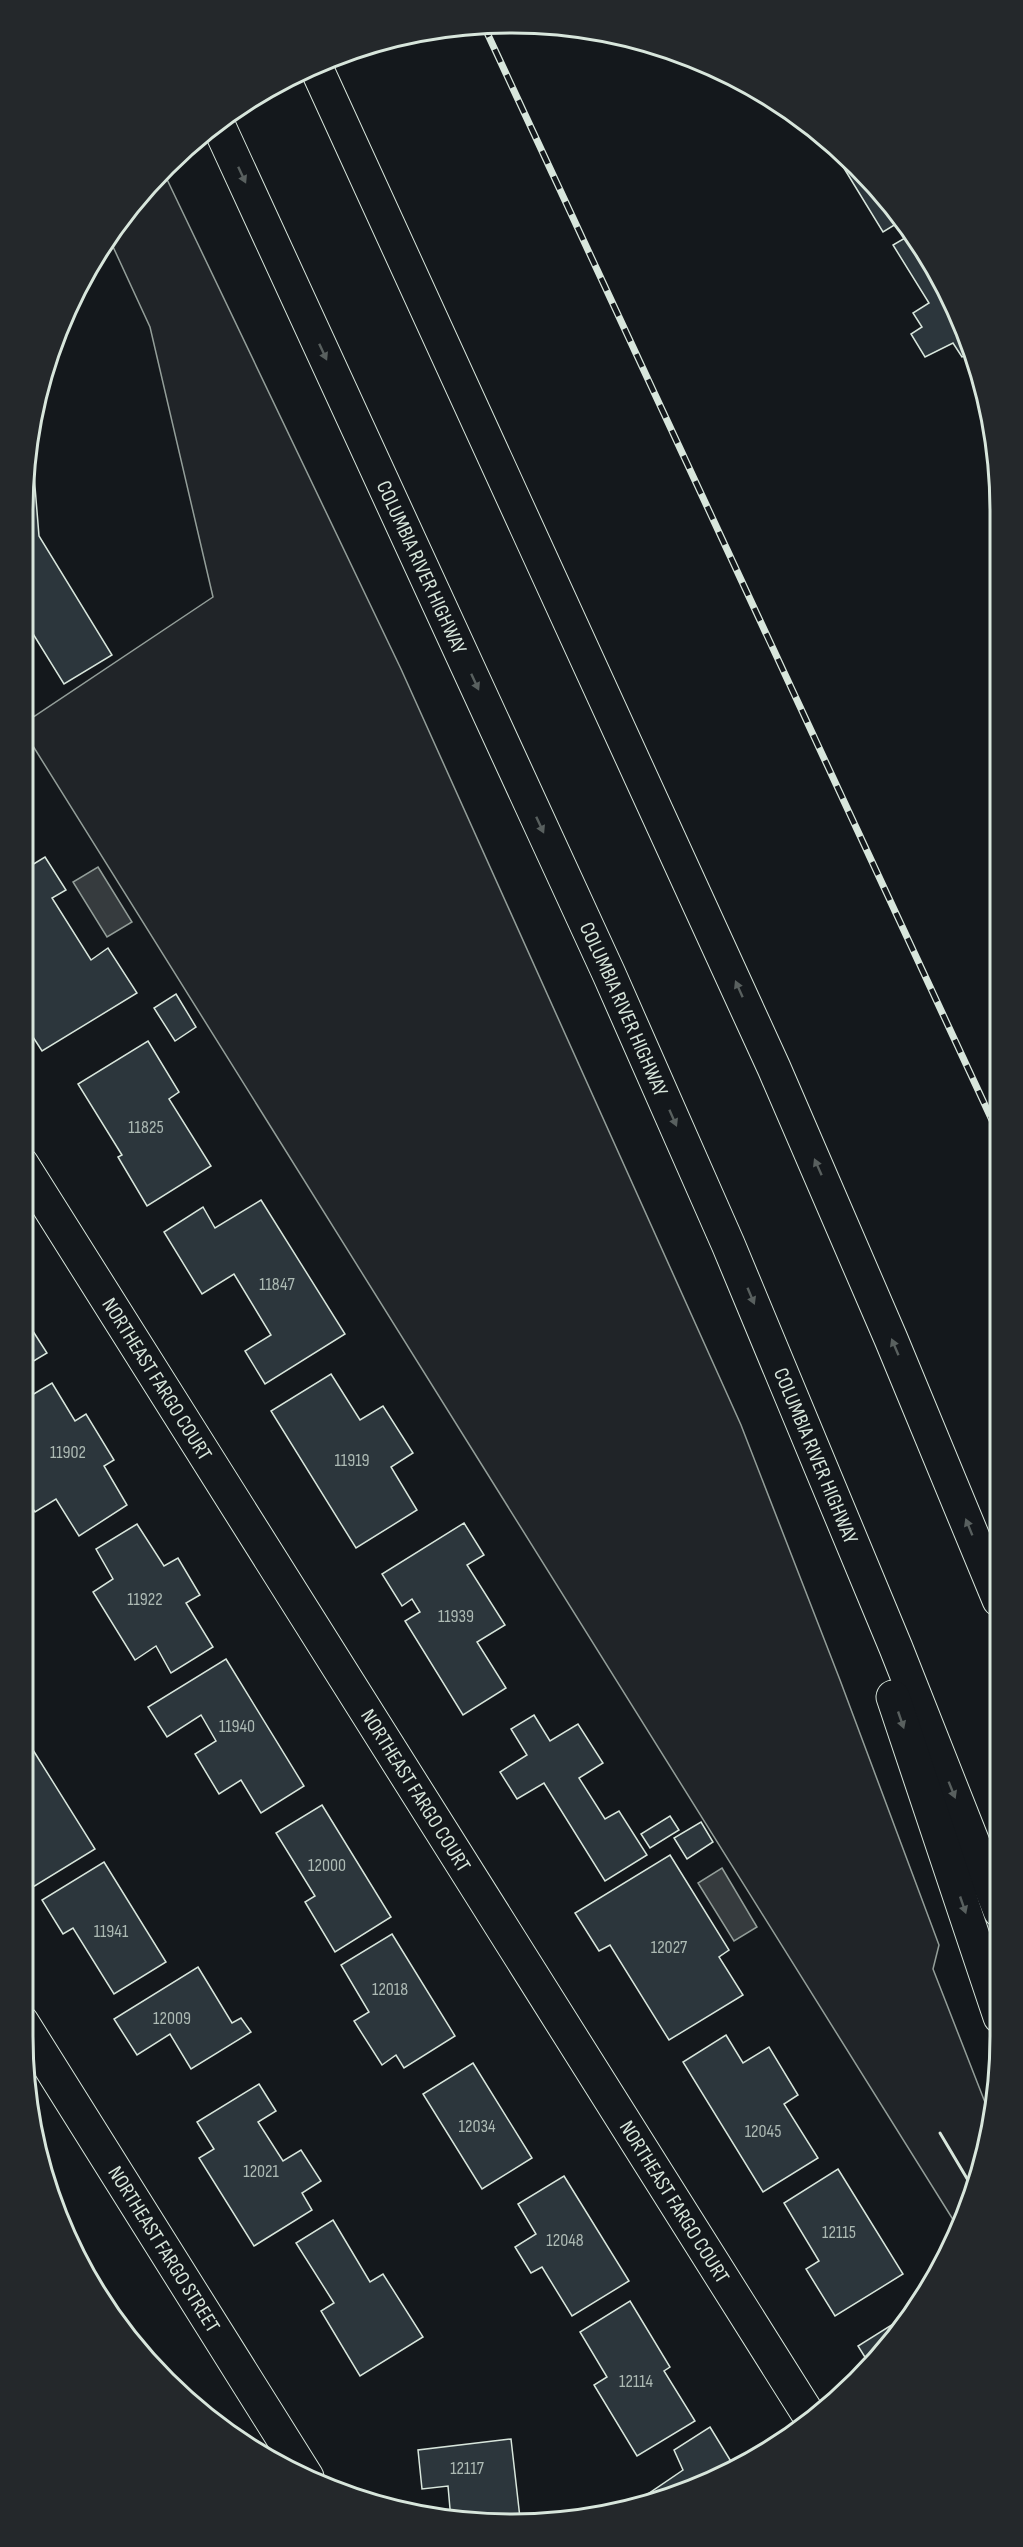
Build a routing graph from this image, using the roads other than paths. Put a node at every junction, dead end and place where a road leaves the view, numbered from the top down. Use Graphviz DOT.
graph roads {
  1 [pos="319,73"];
  2 [pos="221,131"];
  3 [pos="33,1181"];
  4 [pos="789,1386"];
  5 [pos="990,1578"];
  6 [pos="990,1886"];
  7 [pos="990,1987"];
  8 [pos="33,2040"];
  9 [pos="807,2412"];
  10 [pos="299,2465"];
  5 -- 1 [label="main road, one-way"];
  2 -- 4 [label="main road, COLUMBIA RIVER HIGHWAY, one-way"];
  3 -- 9 [label="main road, NORTHEAST FARGO COURT"];
  4 -- 6 [label="main road, COLUMBIA RIVER HIGHWAY, one-way"];
  4 -- 7 [label="main road, one-way"];
  8 -- 10 [label="main road, NORTHEAST FARGO STREET"];
}
